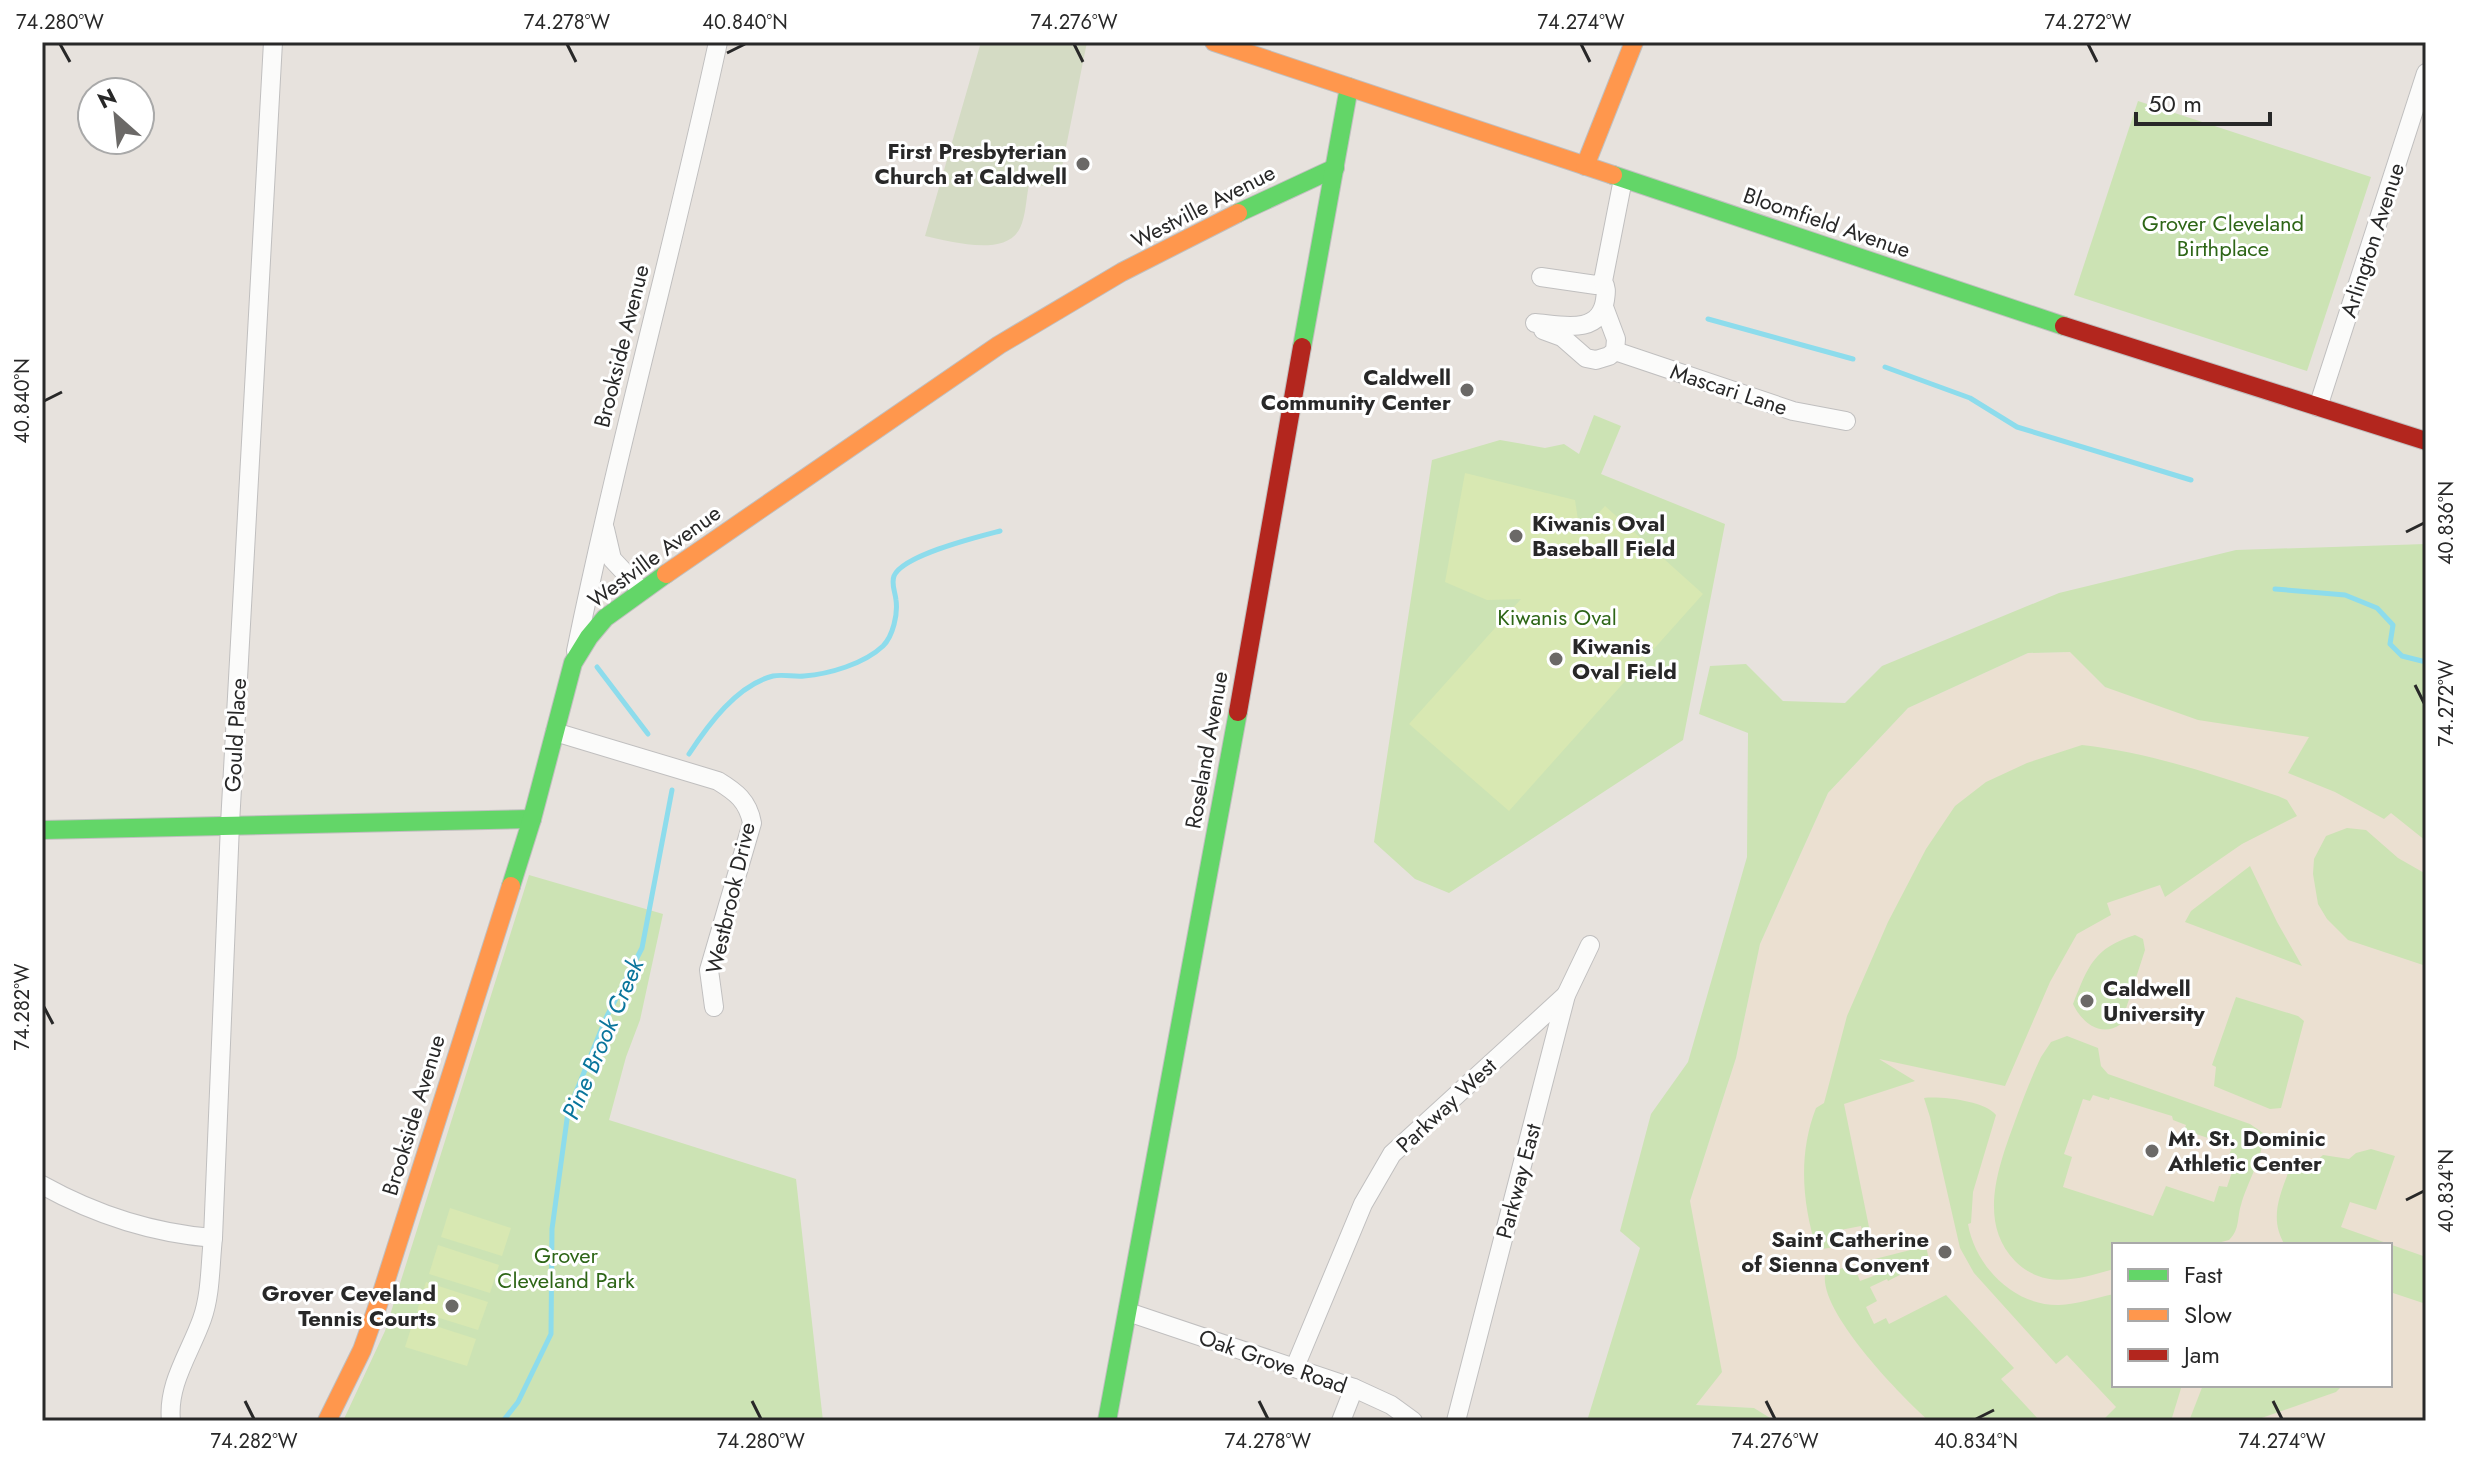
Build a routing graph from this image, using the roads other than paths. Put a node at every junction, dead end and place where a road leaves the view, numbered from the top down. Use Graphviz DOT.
graph roads {
  1 [pos="273,42"];
  2 [pos="718,42"];
  3 [pos="1214,42"];
  4 [pos="1634,42"];
  5 [pos="2426,73"];
  6 [pos="1349,87"];
  7 [pos="1585,166"];
  8 [pos="1335,168"];
  9 [pos="1623,179"];
  10 [pos="1541,277"];
  11 [pos="1603,281"];
  12 [pos="1604,307"];
  13 [pos="1615,351"];
  14 [pos="2318,407"];
  15 [pos="1846,421"];
  16 [pos="2426,441"];
  17 [pos="603,519"];
  18 [pos="642,591"];
  19 [pos="573,663"];
  20 [pos="555,732"];
  21 [pos="532,819"];
  22 [pos="230,824"];
  23 [pos="42,830"];
  24 [pos="1590,945"];
  25 [pos="1566,995"];
  26 [pos="714,1007"];
  27 [pos="42,1185"];
  28 [pos="213,1238"];
  29 [pos="1128,1312"];
  30 [pos="1295,1367"];
  31 [pos="1354,1388"];
  32 [pos="171,1421"];
  33 [pos="327,1421"];
  34 [pos="1107,1421"];
  35 [pos="1341,1421"];
  36 [pos="1413,1421"];
  37 [pos="1456,1421"];
  1 -- 22 [label="street, Gould Place"];
  2 -- 17 [label="street, Brookside Avenue"];
  3 -- 6 [label="main road, Bloomfield Avenue"];
  4 -- 7 [label="main road"];
  5 -- 14 [label="street, Arlington Avenue"];
  6 -- 7 [label="main road, Bloomfield Avenue"];
  6 -- 8 [label="main road, Roseland Avenue"];
  7 -- 9 [label="main road, Bloomfield Avenue"];
  8 -- 18 [label="main road, Westville Avenue"];
  8 -- 29 [label="main road, Roseland Avenue"];
  9 -- 11 [label="street"];
  9 -- 14 [label="main road, Bloomfield Avenue"];
  10 -- 11 [label="street"];
  11 -- 12 [label="street"];
  12 -- 13 [label="street"];
  12 -- 13 [label="street"];
  13 -- 15 [label="street, Mascari Lane"];
  14 -- 16 [label="main road, Bloomfield Avenue"];
  17 -- 18 [label="street"];
  17 -- 19 [label="street, Brookside Avenue"];
  18 -- 19 [label="main road, Westville Avenue"];
  19 -- 20 [label="main road, Westville Avenue"];
  20 -- 21 [label="main road, Westville Avenue"];
  20 -- 26 [label="street, Westbrook Drive"];
  21 -- 22 [label="main road"];
  21 -- 33 [label="main road, Brookside Avenue"];
  22 -- 23 [label="main road"];
  22 -- 28 [label="street, Gould Place"];
  24 -- 25 [label="street, Parkway East"];
  25 -- 30 [label="street, Parkway West"];
  25 -- 37 [label="street, Parkway East"];
  27 -- 28 [label="street"];
  28 -- 32 [label="street, Gould Place"];
  29 -- 30 [label="street, Oak Grove Road"];
  29 -- 34 [label="main road, Roseland Avenue"];
  30 -- 31 [label="street, Oak Grove Road"];
  31 -- 35 [label="street"];
  31 -- 36 [label="street, Oak Grove Road"];
}
